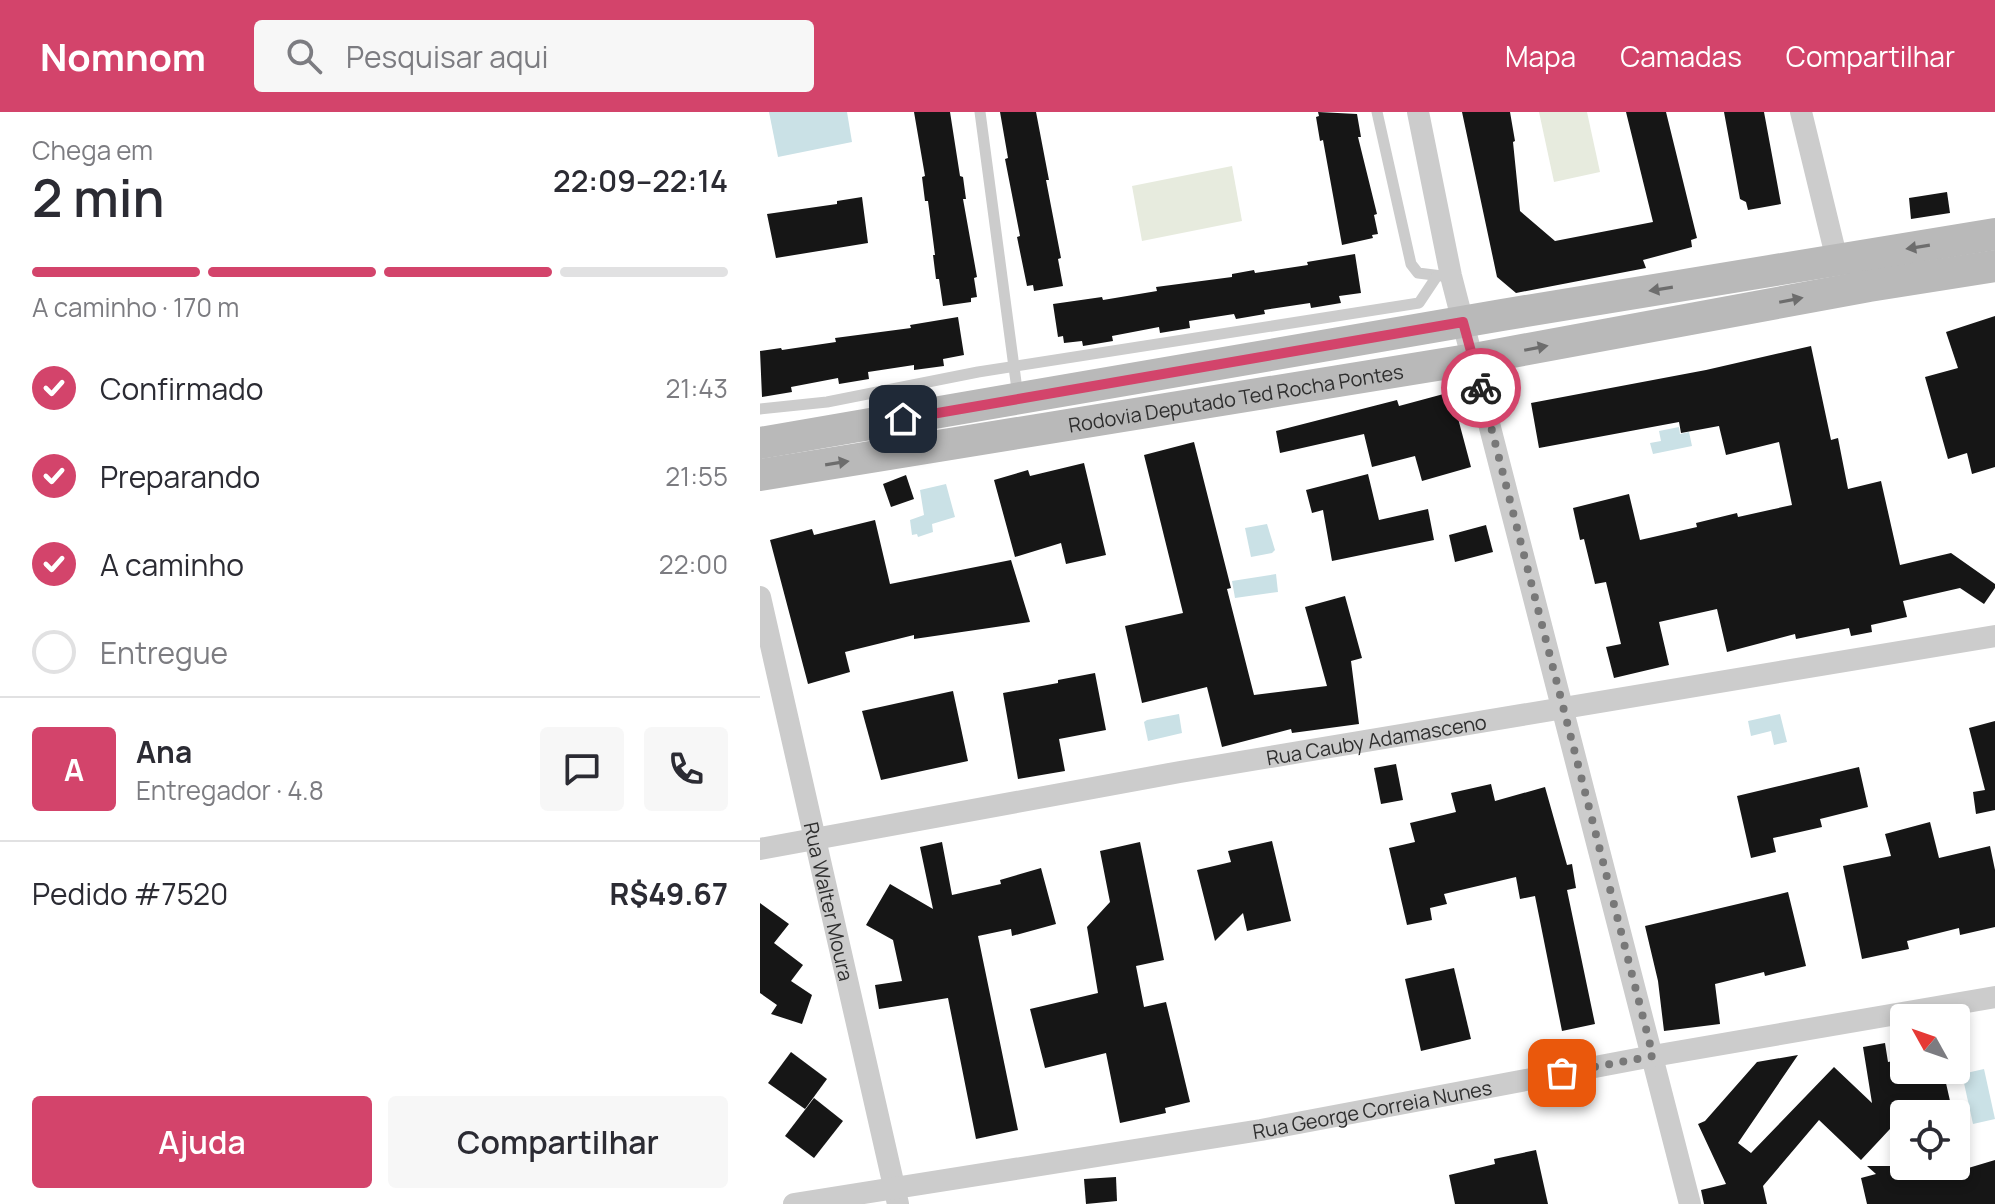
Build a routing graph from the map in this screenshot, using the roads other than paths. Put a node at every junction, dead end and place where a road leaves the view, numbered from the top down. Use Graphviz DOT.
graph roads {
  1 [pos="980,112"];
  2 [pos="1377,112"];
  3 [pos="1418,112"];
  4 [pos="1801,112"];
  5 [pos="1995,234"];
  6 [pos="1837,260"];
  7 [pos="1995,266"];
  8 [pos="1444,276"];
  9 [pos="1463,322"];
  10 [pos="1474,359"];
  11 [pos="1013,367"];
  12 [pos="1018,399"];
  13 [pos="760,409"];
  14 [pos="760,443"];
  15 [pos="760,475"];
  16 [pos="760,597"];
  17 [pos="1995,636"];
  18 [pos="1564,709"];
  19 [pos="816,841"];
  20 [pos="760,849"];
  21 [pos="1995,997"];
  22 [pos="1653,1056"];
  23 [pos="896,1196"];
  24 [pos="794,1204"];
  25 [pos="1690,1204"];
  1 -- 11 [label="lane"];
  2 -- 8 [label="lane"];
  3 -- 8 [label="street"];
  4 -- 6 [label="street"];
  5 -- 6 [label="main road, Rodovia Deputado Ted Rocha Pontes, one-way"];
  6 -- 9 [label="main road, Rodovia Deputado Ted Rocha Pontes, one-way"];
  10 -- 7 [label="main road, Rodovia Deputado Ted Rocha Pontes, one-way"];
  8 -- 9 [label="street"];
  8 -- 11 [label="lane"];
  9 -- 10 [label="street"];
  9 -- 12 [label="main road, Rodovia Deputado Ted Rocha Pontes"];
  15 -- 10 [label="main road, Rodovia Deputado Ted Rocha Pontes, one-way"];
  10 -- 18 [label="street"];
  11 -- 12 [label="lane"];
  11 -- 13 [label="lane"];
  12 -- 14 [label="main road, Rodovia Deputado Ted Rocha Pontes"];
  16 -- 19 [label="street, Rua Walter Moura"];
  17 -- 18 [label="street, Rua Cauby Adamasceno"];
  18 -- 19 [label="street, Rua Cauby Adamasceno"];
  18 -- 22 [label="street"];
  19 -- 20 [label="street, Rua Cauby Adamasceno"];
  19 -- 23 [label="street, Rua Walter Moura"];
  21 -- 22 [label="street, Rua George Correia Nunes"];
  22 -- 23 [label="street, Rua George Correia Nunes"];
  22 -- 25 [label="street"];
  23 -- 24 [label="street, Rua George Correia Nunes"];
}
